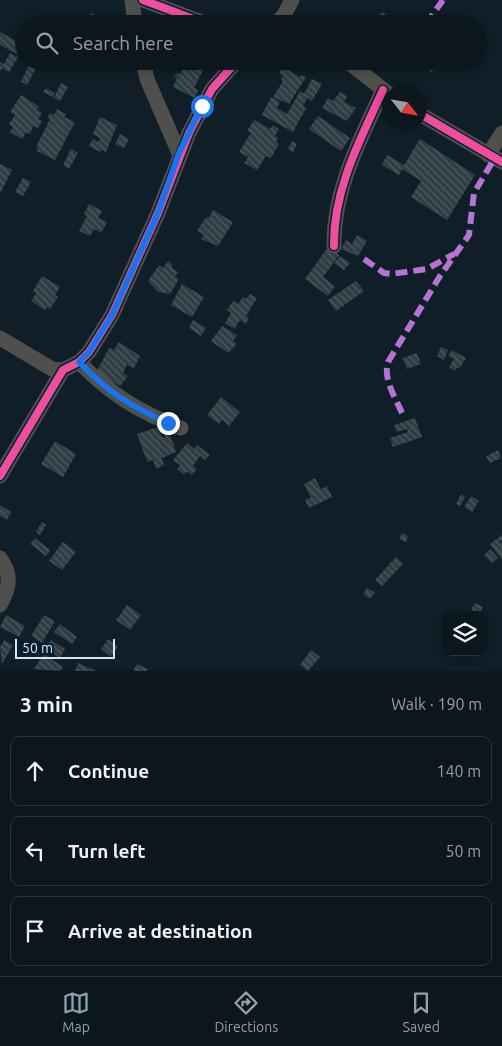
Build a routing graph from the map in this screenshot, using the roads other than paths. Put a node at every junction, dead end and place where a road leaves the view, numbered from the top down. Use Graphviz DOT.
graph roads {
  1 [pos="132,0"];
  2 [pos="143,0"];
  3 [pos="292,0"];
  4 [pos="134,15"];
  5 [pos="183,15"];
  6 [pos="287,15"];
  7 [pos="145,70"];
  8 [pos="229,70"];
  9 [pos="358,70"];
  10 [pos="382,89"];
  11 [pos="382,100"];
  12 [pos="427,118"];
  13 [pos="502,133"];
  14 [pos="179,153"];
  15 [pos="488,155"];
  16 [pos="502,162"];
  17 [pos="334,246"];
  18 [pos="0,338"];
  19 [pos="79,362"];
  20 [pos="64,370"];
  21 [pos="181,428"];
  22 [pos="0,476"];
  23 [pos="0,558"];
  24 [pos="0,604"];
  1 -- 4 [label="street"];
  2 -- 5 [label="street"];
  3 -- 6 [label="street"];
  7 -- 14 [label="street"];
  8 -- 14 [label="street"];
  9 -- 10 [label="street"];
  11 -- 17 [label="street"];
  12 -- 15 [label="street"];
  13 -- 15 [label="street"];
  14 -- 19 [label="street"];
  15 -- 16 [label="street"];
  18 -- 20 [label="street"];
  19 -- 20 [label="street"];
  19 -- 21 [label="street"];
  20 -- 22 [label="street"];
  23 -- 24 [label="street"];
}
